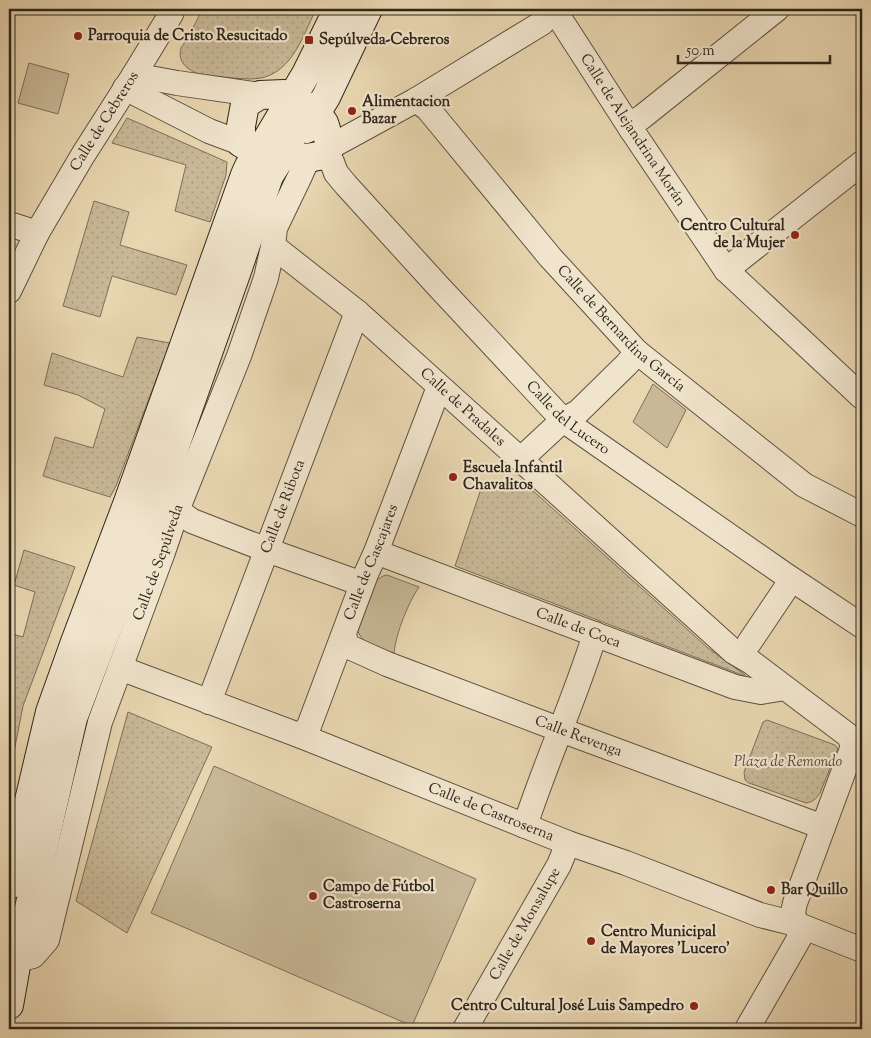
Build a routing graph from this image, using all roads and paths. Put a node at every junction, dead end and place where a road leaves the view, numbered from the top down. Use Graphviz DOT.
graph roads {
  1 [pos="173,9"];
  2 [pos="338,9"];
  3 [pos="368,9"];
  4 [pos="552,9"];
  5 [pos="777,9"];
  6 [pos="129,82"];
  7 [pos="260,95"];
  8 [pos="416,100"];
  9 [pos="305,106"];
  10 [pos="630,129"];
  11 [pos="291,152"];
  12 [pos="862,163"];
  13 [pos="9,224"];
  14 [pos="37,233"];
  15 [pos="273,246"];
  16 [pos="726,270"];
  17 [pos="9,291"];
  18 [pos="358,312"];
  19 [pos="637,352"];
  20 [pos="439,387"];
  21 [pos="862,397"];
  22 [pos="563,420"];
  23 [pos="521,459"];
  24 [pos="178,508"];
  25 [pos="862,516"];
  26 [pos="267,550"];
  27 [pos="376,552"];
  28 [pos="786,588"];
  29 [pos="360,589"];
  30 [pos="862,626"];
  31 [pos="595,634"];
  32 [pos="344,635"];
  33 [pos="749,644"];
  34 [pos="120,668"];
  35 [pos="785,688"];
  36 [pos="209,702"];
  37 [pos="561,730"];
  38 [pos="301,736"];
  39 [pos="525,826"];
  40 [pos="823,827"];
  41 [pos="568,843"];
  42 [pos="9,885"];
  43 [pos="796,924"];
  44 [pos="862,950"];
  45 [pos="17,960"];
  46 [pos="9,1005"];
  47 [pos="465,1029"];
  48 [pos="747,1029"];
  1 -- 6 [label="street, Calle de Cebreros"];
  2 -- 9 [label="street, Calle de Sepúlveda"];
  3 -- 9 [label="street, Calle de Sepúlveda"];
  4 -- 8 [label="street"];
  4 -- 10 [label="street, Calle de Alejandrina Morán"];
  5 -- 10 [label="street"];
  6 -- 7 [label="street"];
  6 -- 11 [label="street"];
  6 -- 14 [label="street, Calle de Cebreros"];
  7 -- 9 [label="street"];
  7 -- 11 [label="street, Calle de Sepúlveda"];
  8 -- 11 [label="street"];
  8 -- 19 [label="street, Calle de Bernardina García"];
  9 -- 11 [label="street, Calle de Sepúlveda"];
  9 -- 11 [label="street"];
  10 -- 16 [label="street, Calle de Alejandrina Morán"];
  11 -- 15 [label="street, Calle de Sepúlveda"];
  11 -- 22 [label="street, Calle del Lucero"];
  11 -- 42 [label="street, Calle de Sepúlveda"];
  11 -- 45 [label="street, Calle de Sepúlveda"];
  12 -- 16 [label="street"];
  13 -- 14 [label="street"];
  14 -- 17 [label="street, Calle de Cebreros"];
  15 -- 18 [label="street, Calle de Pradales"];
  15 -- 24 [label="street, Calle de Sepúlveda"];
  16 -- 21 [label="street, Calle de Alejandrina Morán"];
  18 -- 20 [label="street, Calle de Pradales"];
  18 -- 26 [label="street, Calle de Ribota"];
  19 -- 22 [label="street"];
  19 -- 25 [label="street, Calle de Bernardina García"];
  20 -- 23 [label="street, Calle de Pradales"];
  20 -- 27 [label="street, Calle de Cascajares"];
  22 -- 23 [label="street"];
  22 -- 30 [label="street, Calle del Lucero"];
  23 -- 35 [label="street, Calle de Pradales"];
  24 -- 26 [label="street"];
  24 -- 34 [label="street, Calle de Sepúlveda"];
  26 -- 29 [label="street"];
  26 -- 36 [label="street, Calle de Ribota"];
  27 -- 29 [label="street, Calle de Cascajares"];
  27 -- 31 [label="street, Calle de Coca"];
  28 -- 33 [label="street"];
  29 -- 32 [label="street, Calle de Cascajares"];
  31 -- 35 [label="street, Calle de Coca"];
  31 -- 37 [label="street"];
  32 -- 37 [label="street, Calle Revenga"];
  32 -- 38 [label="street, Calle de Cascajares"];
  34 -- 36 [label="street, Calle de Castroserna"];
  34 -- 45 [label="street, Calle de Sepúlveda"];
  35 -- 40 [label="street"];
  36 -- 38 [label="street, Calle de Castroserna"];
  37 -- 39 [label="street"];
  37 -- 40 [label="street, Calle Revenga"];
  38 -- 39 [label="street, Calle de Castroserna"];
  39 -- 41 [label="street, Calle de Castroserna"];
  40 -- 43 [label="street"];
  41 -- 43 [label="street, Calle de Castroserna"];
  41 -- 47 [label="street, Calle de Monsalupe"];
  43 -- 44 [label="street, Calle de Castroserna"];
  43 -- 48 [label="street"];
  45 -- 46 [label="street, Calle de Sepúlveda"];
}
